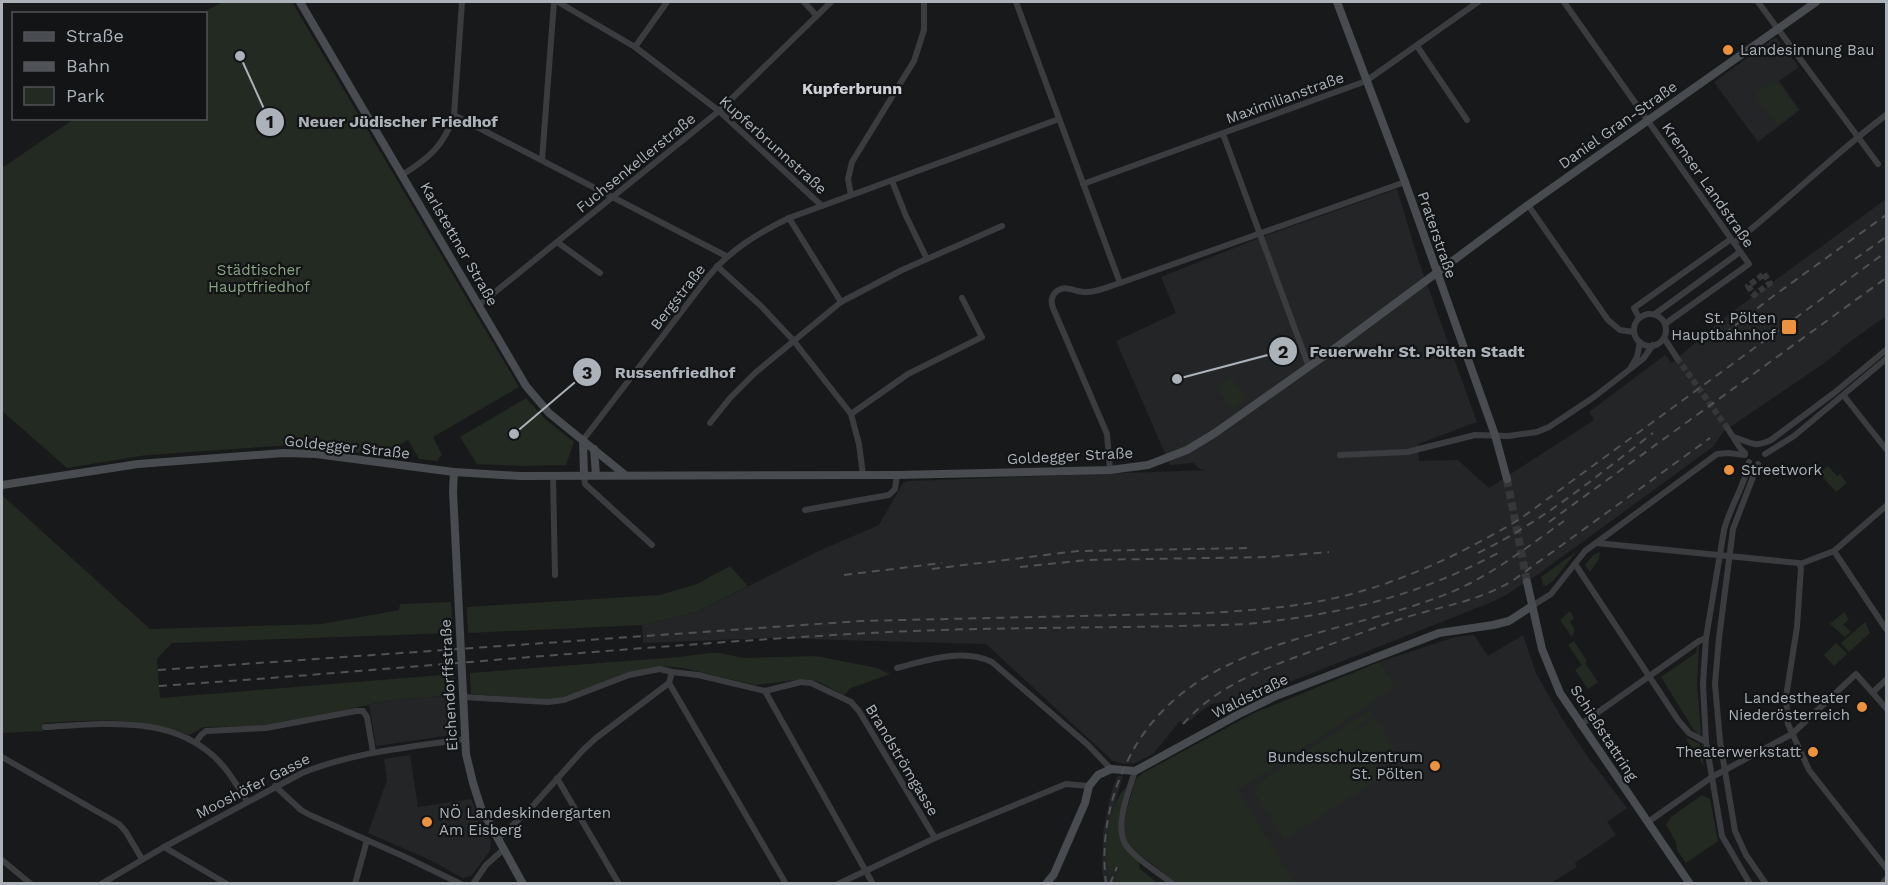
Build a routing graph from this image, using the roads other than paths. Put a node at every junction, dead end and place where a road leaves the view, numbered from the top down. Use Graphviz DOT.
graph roads {
  1 [pos="300,2"];
  2 [pos="462,2"];
  3 [pos="556,2"];
  4 [pos="667,2"];
  5 [pos="804,2"];
  6 [pos="831,2"];
  7 [pos="924,2"];
  8 [pos="1016,2"];
  9 [pos="1337,2"];
  10 [pos="1478,2"];
  11 [pos="1564,2"];
  12 [pos="1758,2"];
  13 [pos="1816,2"];
  14 [pos="817,16"];
  15 [pos="1778,29"];
  16 [pos="1417,46"];
  17 [pos="635,47"];
  18 [pos="1366,81"];
  19 [pos="719,111"];
  20 [pos="454,115"];
  21 [pos="1887,115"];
  22 [pos="1059,120"];
  23 [pos="1467,120"];
  24 [pos="1648,121"];
  25 [pos="1222,134"];
  26 [pos="1858,136"];
  27 [pos="542,160"];
  28 [pos="1878,164"];
  29 [pos="402,175"];
  30 [pos="892,181"];
  31 [pos="1405,182"];
  32 [pos="1083,184"];
  33 [pos="851,195"];
  34 [pos="612,197"];
  35 [pos="1528,205"];
  36 [pos="822,206"];
  37 [pos="789,218"];
  38 [pos="1002,226"];
  39 [pos="1260,233"];
  40 [pos="1732,241"];
  41 [pos="557,242"];
  42 [pos="1740,252"];
  43 [pos="726,256"];
  44 [pos="927,259"];
  45 [pos="717,266"];
  46 [pos="1436,272"];
  47 [pos="600,273"];
  48 [pos="1120,283"];
  49 [pos="962,298"];
  50 [pos="841,302"];
  51 [pos="479,304"];
  52 [pos="1655,314"];
  53 [pos="1639,318"];
  54 [pos="1665,324"];
  55 [pos="1634,332"];
  56 [pos="1664,338"];
  57 [pos="793,340"];
  58 [pos="1641,342"];
  59 [pos="1653,345"];
  60 [pos="1887,350"];
  61 [pos="1677,358"];
  62 [pos="1887,359"];
  63 [pos="1309,367"];
  64 [pos="1629,370"];
  65 [pos="1844,396"];
  66 [pos="851,414"];
  67 [pos="710,423"];
  68 [pos="1728,429"];
  69 [pos="1494,435"];
  70 [pos="1734,437"];
  71 [pos="583,440"];
  72 [pos="1751,444"];
  73 [pos="1760,445"];
  74 [pos="594,449"];
  75 [pos="1887,449"];
  76 [pos="1745,454"];
  77 [pos="1766,454"];
  78 [pos="1340,455"];
  79 [pos="1749,462"];
  80 [pos="1758,464"];
  81 [pos="1110,470"];
  82 [pos="454,472"];
  83 [pos="553,475"];
  84 [pos="584,475"];
  85 [pos="596,475"];
  86 [pos="625,475"];
  87 [pos="863,475"];
  88 [pos="897,475"];
  89 [pos="1507,479"];
  90 [pos="2,485"];
  91 [pos="1887,506"];
  92 [pos="804,510"];
  93 [pos="1596,543"];
  94 [pos="652,545"];
  95 [pos="1834,551"];
  96 [pos="1719,555"];
  97 [pos="1730,556"];
  98 [pos="1575,564"];
  99 [pos="1801,566"];
  100 [pos="555,576"];
  101 [pos="1527,582"];
  102 [pos="1532,606"];
  103 [pos="1885,624"];
  104 [pos="1706,638"];
  105 [pos="897,668"];
  106 [pos="672,672"];
  107 [pos="1650,676"];
  108 [pos="1887,680"];
  109 [pos="669,683"];
  110 [pos="765,691"];
  111 [pos="1872,691"];
  112 [pos="462,694"];
  113 [pos="1887,708"];
  114 [pos="1580,725"];
  115 [pos="45,727"];
  116 [pos="1792,734"];
  117 [pos="465,739"];
  118 [pos="196,742"];
  119 [pos="1706,742"];
  120 [pos="373,753"];
  121 [pos="2,757"];
  122 [pos="1111,769"];
  123 [pos="1725,770"];
  124 [pos="1135,771"];
  125 [pos="1712,777"];
  126 [pos="557,778"];
  127 [pos="275,786"];
  128 [pos="1089,786"];
  129 [pos="247,801"];
  130 [pos="1648,822"];
  131 [pos="935,838"];
  132 [pos="498,839"];
  133 [pos="367,840"];
  134 [pos="165,847"];
  135 [pos="504,849"];
  136 [pos="142,859"];
  137 [pos="2,860"];
  138 [pos="1887,868"];
  139 [pos="865,869"];
  140 [pos="1887,879"];
  141 [pos="31,884"];
  142 [pos="101,884"];
  143 [pos="226,884"];
  144 [pos="355,884"];
  145 [pos="461,884"];
  146 [pos="473,884"];
  147 [pos="523,884"];
  148 [pos="620,884"];
  149 [pos="786,884"];
  150 [pos="838,884"];
  151 [pos="873,884"];
  152 [pos="1046,884"];
  153 [pos="1173,884"];
  154 [pos="1690,884"];
  155 [pos="1750,884"];
  156 [pos="1766,884"];
  157 [pos="1882,884"];
  1 -- 29 [label="main road, Karlstettner Straße"];
  2 -- 20 [label="street"];
  3 -- 17 [label="street, Kupferbrunnstraße"];
  3 -- 27 [label="street"];
  4 -- 17 [label="street"];
  5 -- 14 [label="street"];
  6 -- 14 [label="street, Fuchsenkellerstraße"];
  7 -- 33 [label="street"];
  8 -- 22 [label="street"];
  9 -- 18 [label="main road, Praterstraße"];
  10 -- 16 [label="street, Maximilianstraße"];
  11 -- 24 [label="street, Kremser Landstraße"];
  12 -- 15 [label="street"];
  13 -- 15 [label="main road, Daniel Gran-Straße"];
  14 -- 19 [label="street, Fuchsenkellerstraße"];
  15 -- 24 [label="main road, Daniel Gran-Straße"];
  15 -- 26 [label="street"];
  16 -- 18 [label="street, Maximilianstraße"];
  16 -- 23 [label="street"];
  17 -- 19 [label="street, Kupferbrunnstraße"];
  18 -- 25 [label="street, Maximilianstraße"];
  18 -- 31 [label="main road, Praterstraße"];
  19 -- 34 [label="street, Fuchsenkellerstraße"];
  19 -- 36 [label="street, Kupferbrunnstraße"];
  20 -- 27 [label="street"];
  20 -- 29 [label="street"];
  21 -- 26 [label="street"];
  22 -- 30 [label="street, Kupferbrunnstraße"];
  22 -- 32 [label="street"];
  24 -- 35 [label="main road, Daniel Gran-Straße"];
  24 -- 40 [label="street, Kremser Landstraße"];
  25 -- 32 [label="street, Maximilianstraße"];
  25 -- 39 [label="street"];
  26 -- 28 [label="street"];
  26 -- 40 [label="street"];
  27 -- 34 [label="street"];
  29 -- 51 [label="main road, Karlstettner Straße"];
  30 -- 33 [label="street, Kupferbrunnstraße"];
  30 -- 44 [label="street"];
  31 -- 39 [label="street"];
  31 -- 46 [label="main road, Praterstraße"];
  32 -- 48 [label="street"];
  33 -- 36 [label="street, Kupferbrunnstraße"];
  34 -- 41 [label="street, Fuchsenkellerstraße"];
  34 -- 43 [label="street"];
  35 -- 46 [label="main road, Daniel Gran-Straße"];
  35 -- 55 [label="street"];
  36 -- 37 [label="street, Bergstraße"];
  37 -- 43 [label="street, Bergstraße"];
  37 -- 50 [label="street"];
  38 -- 44 [label="street"];
  39 -- 48 [label="street"];
  39 -- 63 [label="street"];
  40 -- 42 [label="street, Kremser Landstraße"];
  40 -- 53 [label="street"];
  41 -- 47 [label="street"];
  41 -- 51 [label="street, Fuchsenkellerstraße"];
  42 -- 52 [label="street"];
  42 -- 54 [label="street, Kremser Landstraße"];
  43 -- 45 [label="street, Bergstraße"];
  44 -- 50 [label="street"];
  45 -- 57 [label="street"];
  45 -- 71 [label="street, Bergstraße"];
  46 -- 63 [label="main road, Goldegger Straße"];
  46 -- 69 [label="main road, Praterstraße"];
  48 -- 81 [label="street"];
  49 -- 66 [label="street"];
  50 -- 57 [label="street"];
  51 -- 71 [label="main road, Karlstettner Straße"];
  52 -- 53 [label="street"];
  52 -- 54 [label="street"];
  53 -- 55 [label="street"];
  54 -- 56 [label="street"];
  55 -- 58 [label="street"];
  56 -- 59 [label="street"];
  56 -- 61 [label="street"];
  57 -- 66 [label="street"];
  57 -- 67 [label="street"];
  58 -- 59 [label="street"];
  58 -- 64 [label="street"];
  59 -- 64 [label="street"];
  60 -- 73 [label="street"];
  62 -- 65 [label="street"];
  63 -- 81 [label="main road, Goldegger Straße"];
  64 -- 69 [label="street"];
  65 -- 75 [label="street"];
  65 -- 77 [label="street"];
  66 -- 87 [label="street"];
  68 -- 70 [label="street"];
  69 -- 78 [label="street"];
  69 -- 89 [label="main road, Praterstraße"];
  70 -- 72 [label="street"];
  70 -- 76 [label="street"];
  71 -- 74 [label="main road, Karlstettner Straße"];
  71 -- 84 [label="main road"];
  72 -- 73 [label="street"];
  72 -- 76 [label="street"];
  73 -- 77 [label="street"];
  74 -- 85 [label="main road"];
  74 -- 86 [label="main road, Karlstettner Straße"];
  76 -- 79 [label="street"];
  76 -- 93 [label="street"];
  77 -- 80 [label="street"];
  79 -- 80 [label="street"];
  79 -- 96 [label="street"];
  80 -- 97 [label="street"];
  81 -- 88 [label="main road, Goldegger Straße"];
  82 -- 83 [label="main road, Goldegger Straße"];
  82 -- 90 [label="main road, Goldegger Straße"];
  82 -- 112 [label="main road, Eichendorffstraße"];
  83 -- 84 [label="main road, Goldegger Straße"];
  83 -- 100 [label="street"];
  84 -- 85 [label="main road, Goldegger Straße"];
  84 -- 94 [label="street"];
  85 -- 86 [label="main road, Goldegger Straße"];
  86 -- 87 [label="main road, Goldegger Straße"];
  87 -- 88 [label="main road, Goldegger Straße"];
  88 -- 92 [label="street"];
  91 -- 95 [label="street"];
  93 -- 96 [label="street"];
  93 -- 98 [label="street"];
  95 -- 99 [label="street"];
  95 -- 103 [label="street"];
  96 -- 97 [label="street"];
  96 -- 104 [label="street"];
  97 -- 99 [label="street"];
  97 -- 123 [label="street"];
  98 -- 102 [label="street"];
  98 -- 107 [label="street"];
  99 -- 116 [label="street"];
  101 -- 102 [label="main road, Schießstattring"];
  102 -- 114 [label="main road, Schießstattring"];
  102 -- 124 [label="main road, Waldstraße"];
  104 -- 107 [label="street"];
  104 -- 119 [label="street"];
  105 -- 122 [label="street"];
  106 -- 109 [label="street"];
  106 -- 110 [label="street, Brandströmgasse"];
  106 -- 112 [label="street"];
  107 -- 114 [label="street"];
  107 -- 119 [label="street"];
  108 -- 111 [label="street"];
  109 -- 126 [label="street"];
  109 -- 149 [label="street"];
  110 -- 131 [label="street, Brandströmgasse"];
  110 -- 139 [label="street"];
  111 -- 113 [label="street"];
  111 -- 116 [label="street"];
  112 -- 117 [label="main road, Eichendorffstraße"];
  114 -- 130 [label="main road, Schießstattring"];
  115 -- 118 [label="street"];
  116 -- 123 [label="street"];
  116 -- 138 [label="street"];
  117 -- 120 [label="street, Mooshöfer Gasse"];
  117 -- 132 [label="main road, Eichendorffstraße"];
  118 -- 120 [label="street"];
  118 -- 129 [label="street"];
  119 -- 125 [label="street"];
  120 -- 127 [label="street, Mooshöfer Gasse"];
  121 -- 136 [label="street"];
  122 -- 124 [label="main road"];
  122 -- 128 [label="main road"];
  123 -- 125 [label="street"];
  123 -- 156 [label="street"];
  124 -- 153 [label="street"];
  125 -- 130 [label="street"];
  125 -- 155 [label="street"];
  126 -- 132 [label="street"];
  126 -- 148 [label="street"];
  127 -- 129 [label="street, Mooshöfer Gasse"];
  127 -- 133 [label="street"];
  128 -- 131 [label="street"];
  128 -- 152 [label="main road"];
  129 -- 134 [label="street, Mooshöfer Gasse"];
  130 -- 154 [label="main road, Schießstattring"];
  131 -- 139 [label="street"];
  132 -- 135 [label="main road, Eichendorffstraße"];
  133 -- 144 [label="street"];
  133 -- 145 [label="street"];
  134 -- 136 [label="street, Mooshöfer Gasse"];
  134 -- 143 [label="street"];
  135 -- 146 [label="street"];
  135 -- 147 [label="main road, Eichendorffstraße"];
  136 -- 142 [label="street, Mooshöfer Gasse"];
  137 -- 141 [label="street"];
  139 -- 150 [label="street"];
  139 -- 151 [label="street"];
  140 -- 157 [label="street"];
}
